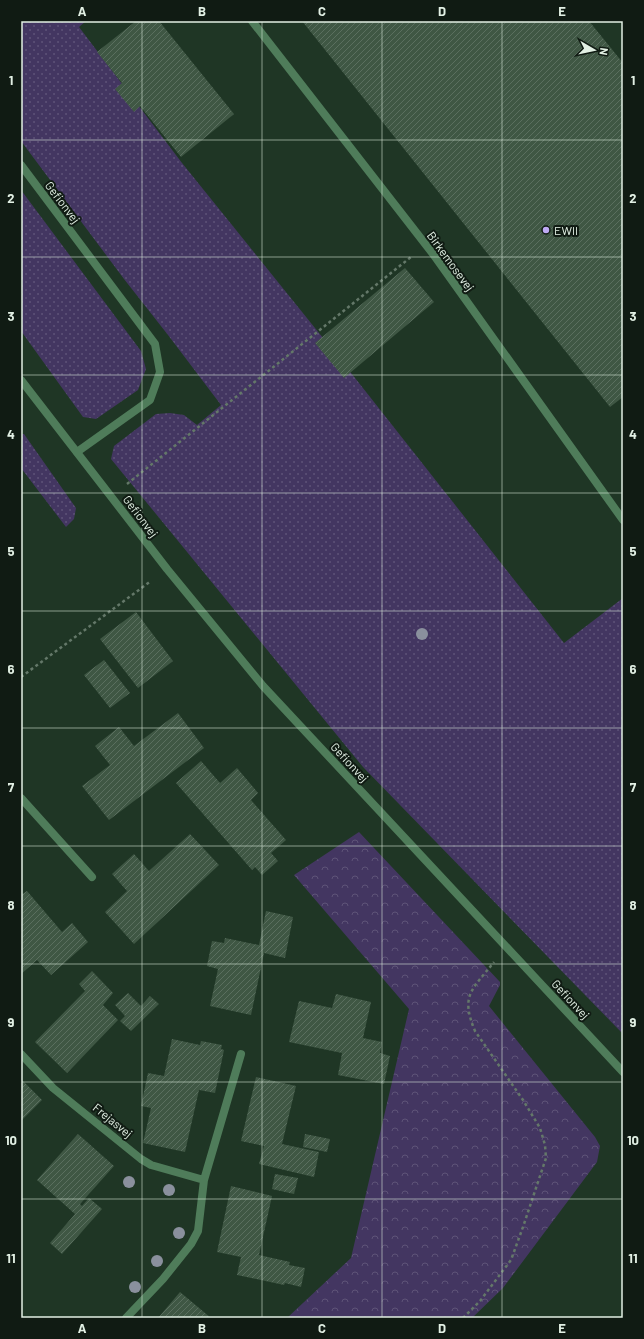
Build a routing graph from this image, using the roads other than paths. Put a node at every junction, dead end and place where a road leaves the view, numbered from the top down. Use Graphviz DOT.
graph roads {
  1 [pos="252,21"];
  2 [pos="21,165"];
  3 [pos="21,380"];
  4 [pos="77,452"];
  5 [pos="623,520"];
  6 [pos="21,798"];
  7 [pos="92,877"];
  8 [pos="21,1054"];
  9 [pos="241,1054"];
  10 [pos="623,1072"];
  11 [pos="204,1180"];
  12 [pos="126,1318"];
  1 -- 5 [label="street, Birkemosevej"];
  2 -- 4 [label="street, Gefionvej"];
  3 -- 4 [label="street, Gefionvej"];
  4 -- 10 [label="street, Gefionvej"];
  6 -- 7 [label="street"];
  8 -- 11 [label="street, Frejasvej"];
  9 -- 11 [label="street"];
  11 -- 12 [label="street"];
}
